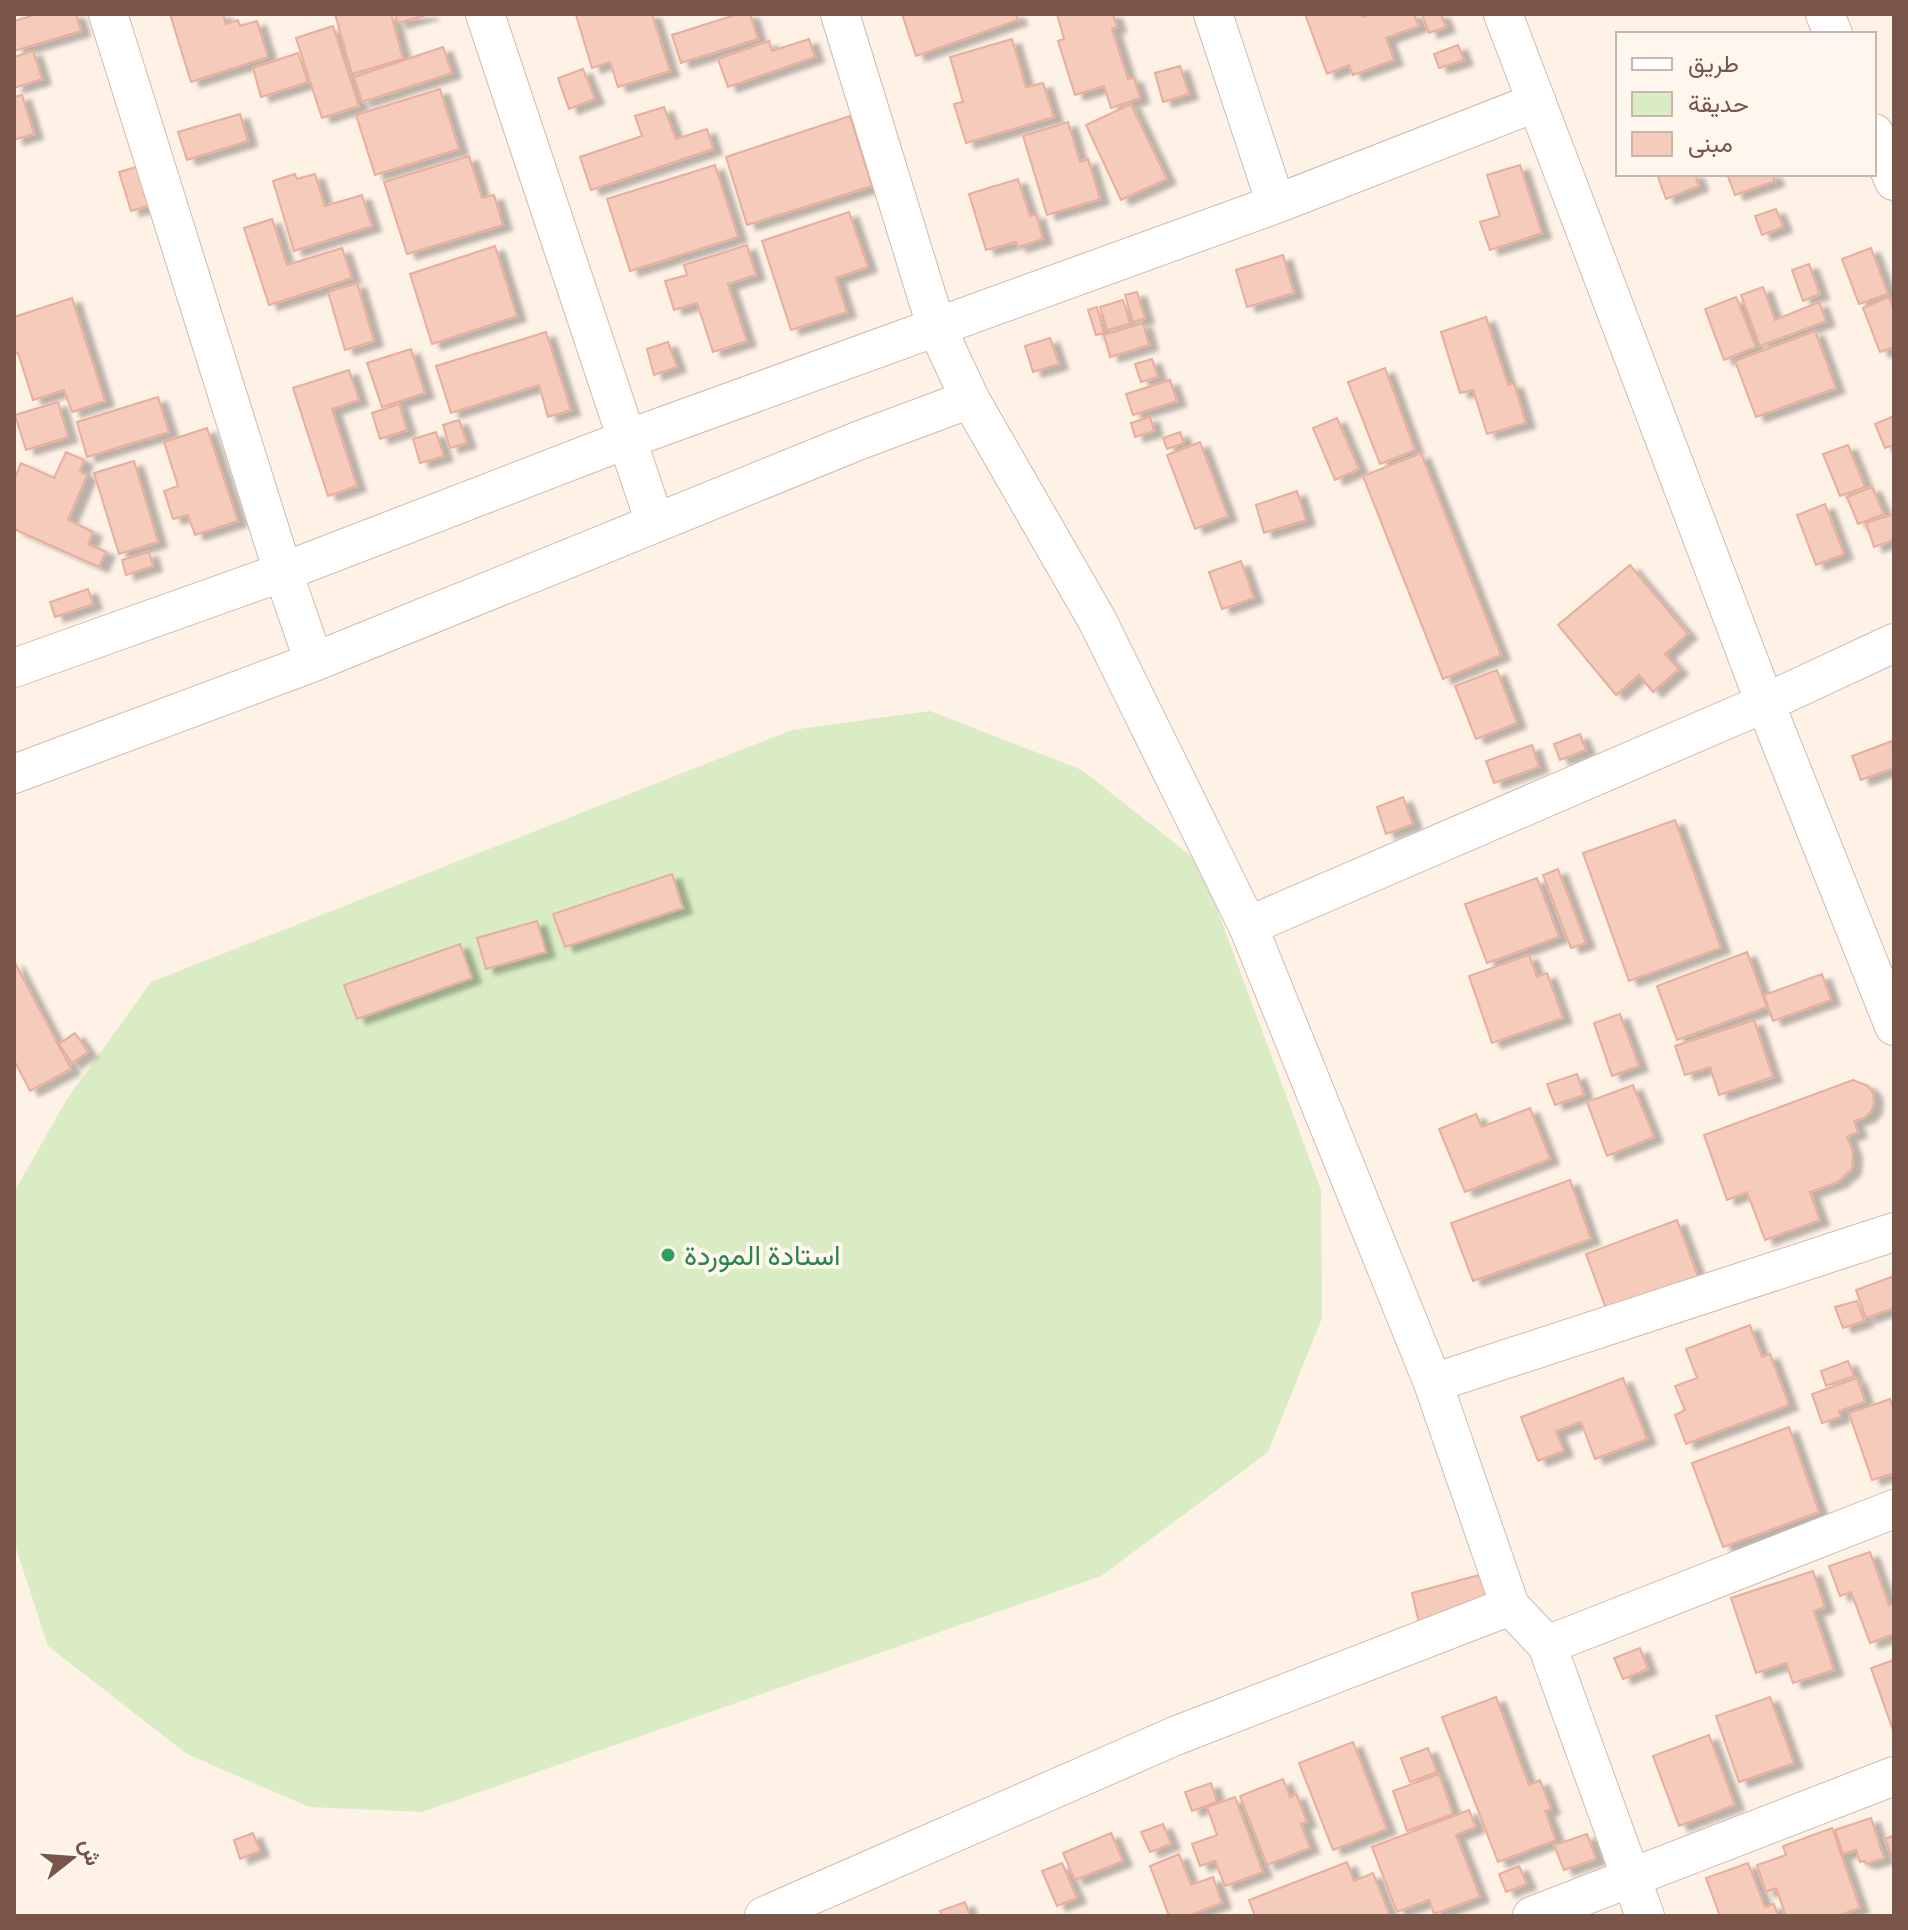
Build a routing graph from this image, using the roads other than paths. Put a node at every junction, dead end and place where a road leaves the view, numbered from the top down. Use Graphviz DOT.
graph roads {
  1 [pos="108,14"];
  2 [pos="485,14"];
  3 [pos="840,14"];
  4 [pos="1213,14"];
  5 [pos="1515,18"];
  6 [pos="1537,102"];
  7 [pos="1876,138"];
  8 [pos="1894,181"];
  9 [pos="1276,204"];
  10 [pos="936,326"];
  11 [pos="970,399"];
  12 [pos="625,440"];
  13 [pos="655,523"];
  14 [pos="283,572"];
  15 [pos="1894,643"];
  16 [pos="314,662"];
  17 [pos="14,668"];
  18 [pos="1765,703"];
  19 [pos="14,774"];
  20 [pos="1248,926"];
  21 [pos="1894,1026"];
  22 [pos="1894,1232"];
  23 [pos="1433,1383"];
  24 [pos="1894,1509"];
  25 [pos="1510,1606"];
  26 [pos="1547,1645"];
  27 [pos="1894,1776"];
  28 [pos="1630,1877"];
  29 [pos="764,1916"];
  30 [pos="1532,1916"];
  31 [pos="1645,1916"];
  1 -- 14 [label="street"];
  2 -- 12 [label="street"];
  3 -- 10 [label="street"];
  4 -- 9 [label="street"];
  5 -- 6 [label="street"];
  6 -- 9 [label="street"];
  6 -- 18 [label="street"];
  7 -- 8 [label="street"];
  9 -- 10 [label="street"];
  10 -- 11 [label="street"];
  10 -- 12 [label="street"];
  11 -- 13 [label="street"];
  11 -- 20 [label="street"];
  12 -- 13 [label="street"];
  12 -- 14 [label="street"];
  13 -- 16 [label="street"];
  14 -- 16 [label="street"];
  14 -- 17 [label="street"];
  15 -- 18 [label="street"];
  16 -- 19 [label="street"];
  18 -- 20 [label="street"];
  18 -- 21 [label="street"];
  20 -- 23 [label="street"];
  22 -- 23 [label="street"];
  23 -- 25 [label="street"];
  24 -- 26 [label="street"];
  25 -- 26 [label="street"];
  25 -- 29 [label="street"];
  26 -- 28 [label="street"];
  27 -- 28 [label="street"];
  28 -- 30 [label="street"];
  28 -- 31 [label="street"];
}
